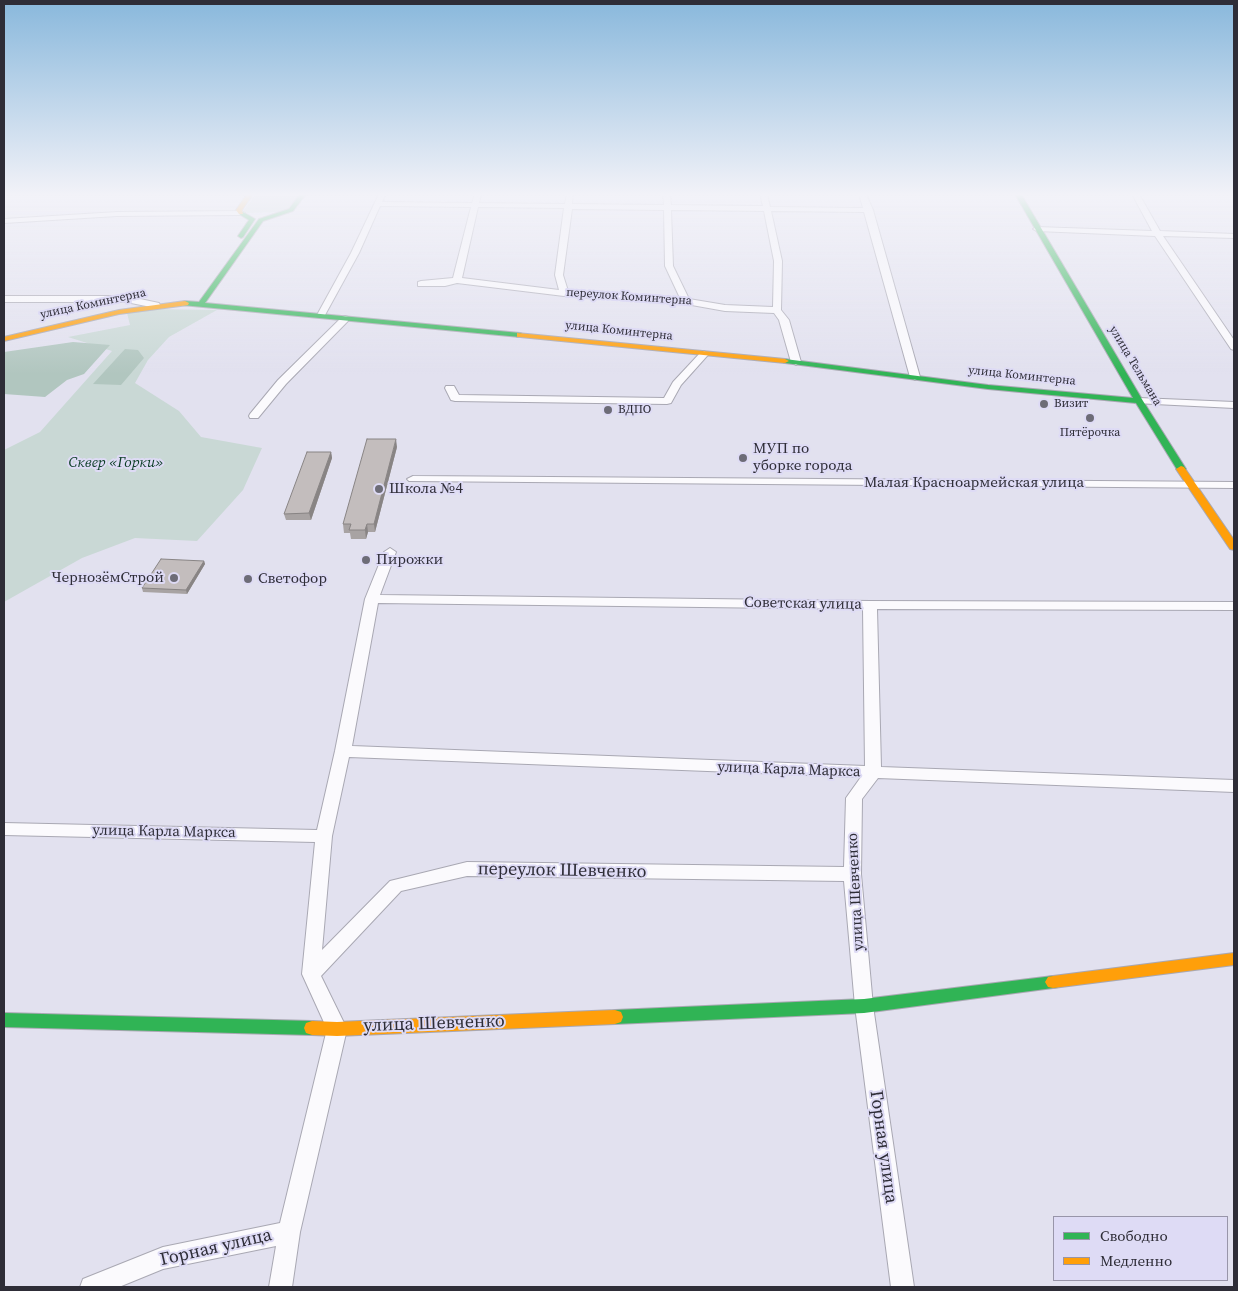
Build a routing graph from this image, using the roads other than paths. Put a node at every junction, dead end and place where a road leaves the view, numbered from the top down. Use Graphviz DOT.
graph roads {
  1 [pos="229,254"];
  2 [pos="235,254"];
  3 [pos="354,254"];
  4 [pos="463,254"];
  5 [pos="562,254"];
  6 [pos="669,254"];
  7 [pos="777,254"];
  8 [pos="881,254"];
  9 [pos="1052,254"];
  10 [pos="1172,254"];
  11 [pos="457,280"];
  12 [pos="421,284"];
  13 [pos="564,293"];
  14 [pos="4,299"];
  15 [pos="686,300"];
  16 [pos="197,304"];
  17 [pos="156,305"];
  18 [pos="777,310"];
  19 [pos="321,315"];
  20 [pos="345,319"];
  21 [pos="4,339"];
  22 [pos="1234,347"];
  23 [pos="704,354"];
  24 [pos="796,362"];
  25 [pos="915,377"];
  26 [pos="450,388"];
  27 [pos="1139,401"];
  28 [pos="1234,406"];
  29 [pos="254,416"];
  30 [pos="413,479"];
  31 [pos="1191,484"];
  32 [pos="1234,485"];
  33 [pos="1234,548"];
  34 [pos="390,552"];
  35 [pos="372,599"];
  36 [pos="870,605"];
  37 [pos="1234,606"];
  38 [pos="343,751"];
  39 [pos="873,773"];
  40 [pos="1234,786"];
  41 [pos="4,829"];
  42 [pos="324,836"];
  43 [pos="852,874"];
  44 [pos="1234,959"];
  45 [pos="311,974"];
  46 [pos="864,1006"];
  47 [pos="4,1020"];
  48 [pos="337,1029"];
  49 [pos="289,1232"];
  50 [pos="91,1287"];
  51 [pos="280,1287"];
  52 [pos="903,1287"];
  1 -- 16 [label="street"];
  2 -- 16 [label="street"];
  3 -- 19 [label="street"];
  4 -- 11 [label="street"];
  5 -- 13 [label="street"];
  6 -- 15 [label="street"];
  7 -- 18 [label="street"];
  8 -- 25 [label="street"];
  9 -- 27 [label="street, улица Тельмана"];
  10 -- 22 [label="street"];
  11 -- 12 [label="street, переулок Коминтерна"];
  11 -- 13 [label="street, переулок Коминтерна"];
  13 -- 15 [label="street, переулок Коминтерна"];
  14 -- 17 [label="street"];
  15 -- 18 [label="street, переулок Коминтерна"];
  16 -- 17 [label="street, улица Коминтерна"];
  16 -- 19 [label="street, улица Коминтерна"];
  17 -- 21 [label="street, улица Коминтерна"];
  18 -- 24 [label="street"];
  19 -- 20 [label="street, улица Коминтерна"];
  20 -- 23 [label="street, улица Коминтерна"];
  20 -- 29 [label="street"];
  23 -- 24 [label="street, улица Коминтерна"];
  23 -- 26 [label="street"];
  24 -- 25 [label="street, улица Коминтерна"];
  25 -- 27 [label="street, улица Коминтерна"];
  27 -- 28 [label="street, улица Коминтерна"];
  27 -- 31 [label="street, улица Тельмана"];
  30 -- 31 [label="street, Малая Красноармейская улица"];
  31 -- 32 [label="street, Малая Красноармейская улица"];
  31 -- 33 [label="street, улица Тельмана"];
  34 -- 35 [label="street"];
  35 -- 36 [label="street, Советская улица"];
  35 -- 38 [label="street"];
  36 -- 37 [label="street, Советская улица"];
  36 -- 39 [label="street"];
  38 -- 39 [label="street, улица Карла Маркса"];
  38 -- 42 [label="street"];
  39 -- 40 [label="street, улица Карла Маркса"];
  39 -- 43 [label="street, улица Шевченко"];
  41 -- 42 [label="street, улица Карла Маркса"];
  42 -- 45 [label="street"];
  43 -- 45 [label="street, переулок Шевченко"];
  43 -- 46 [label="street, улица Шевченко"];
  44 -- 46 [label="street, улица Шевченко"];
  45 -- 48 [label="street"];
  46 -- 48 [label="street, улица Шевченко"];
  46 -- 52 [label="street, Горная улица"];
  47 -- 48 [label="street, улица Шевченко"];
  48 -- 49 [label="street"];
  49 -- 50 [label="street, Горная улица"];
  49 -- 51 [label="street, Горная улица"];
}
